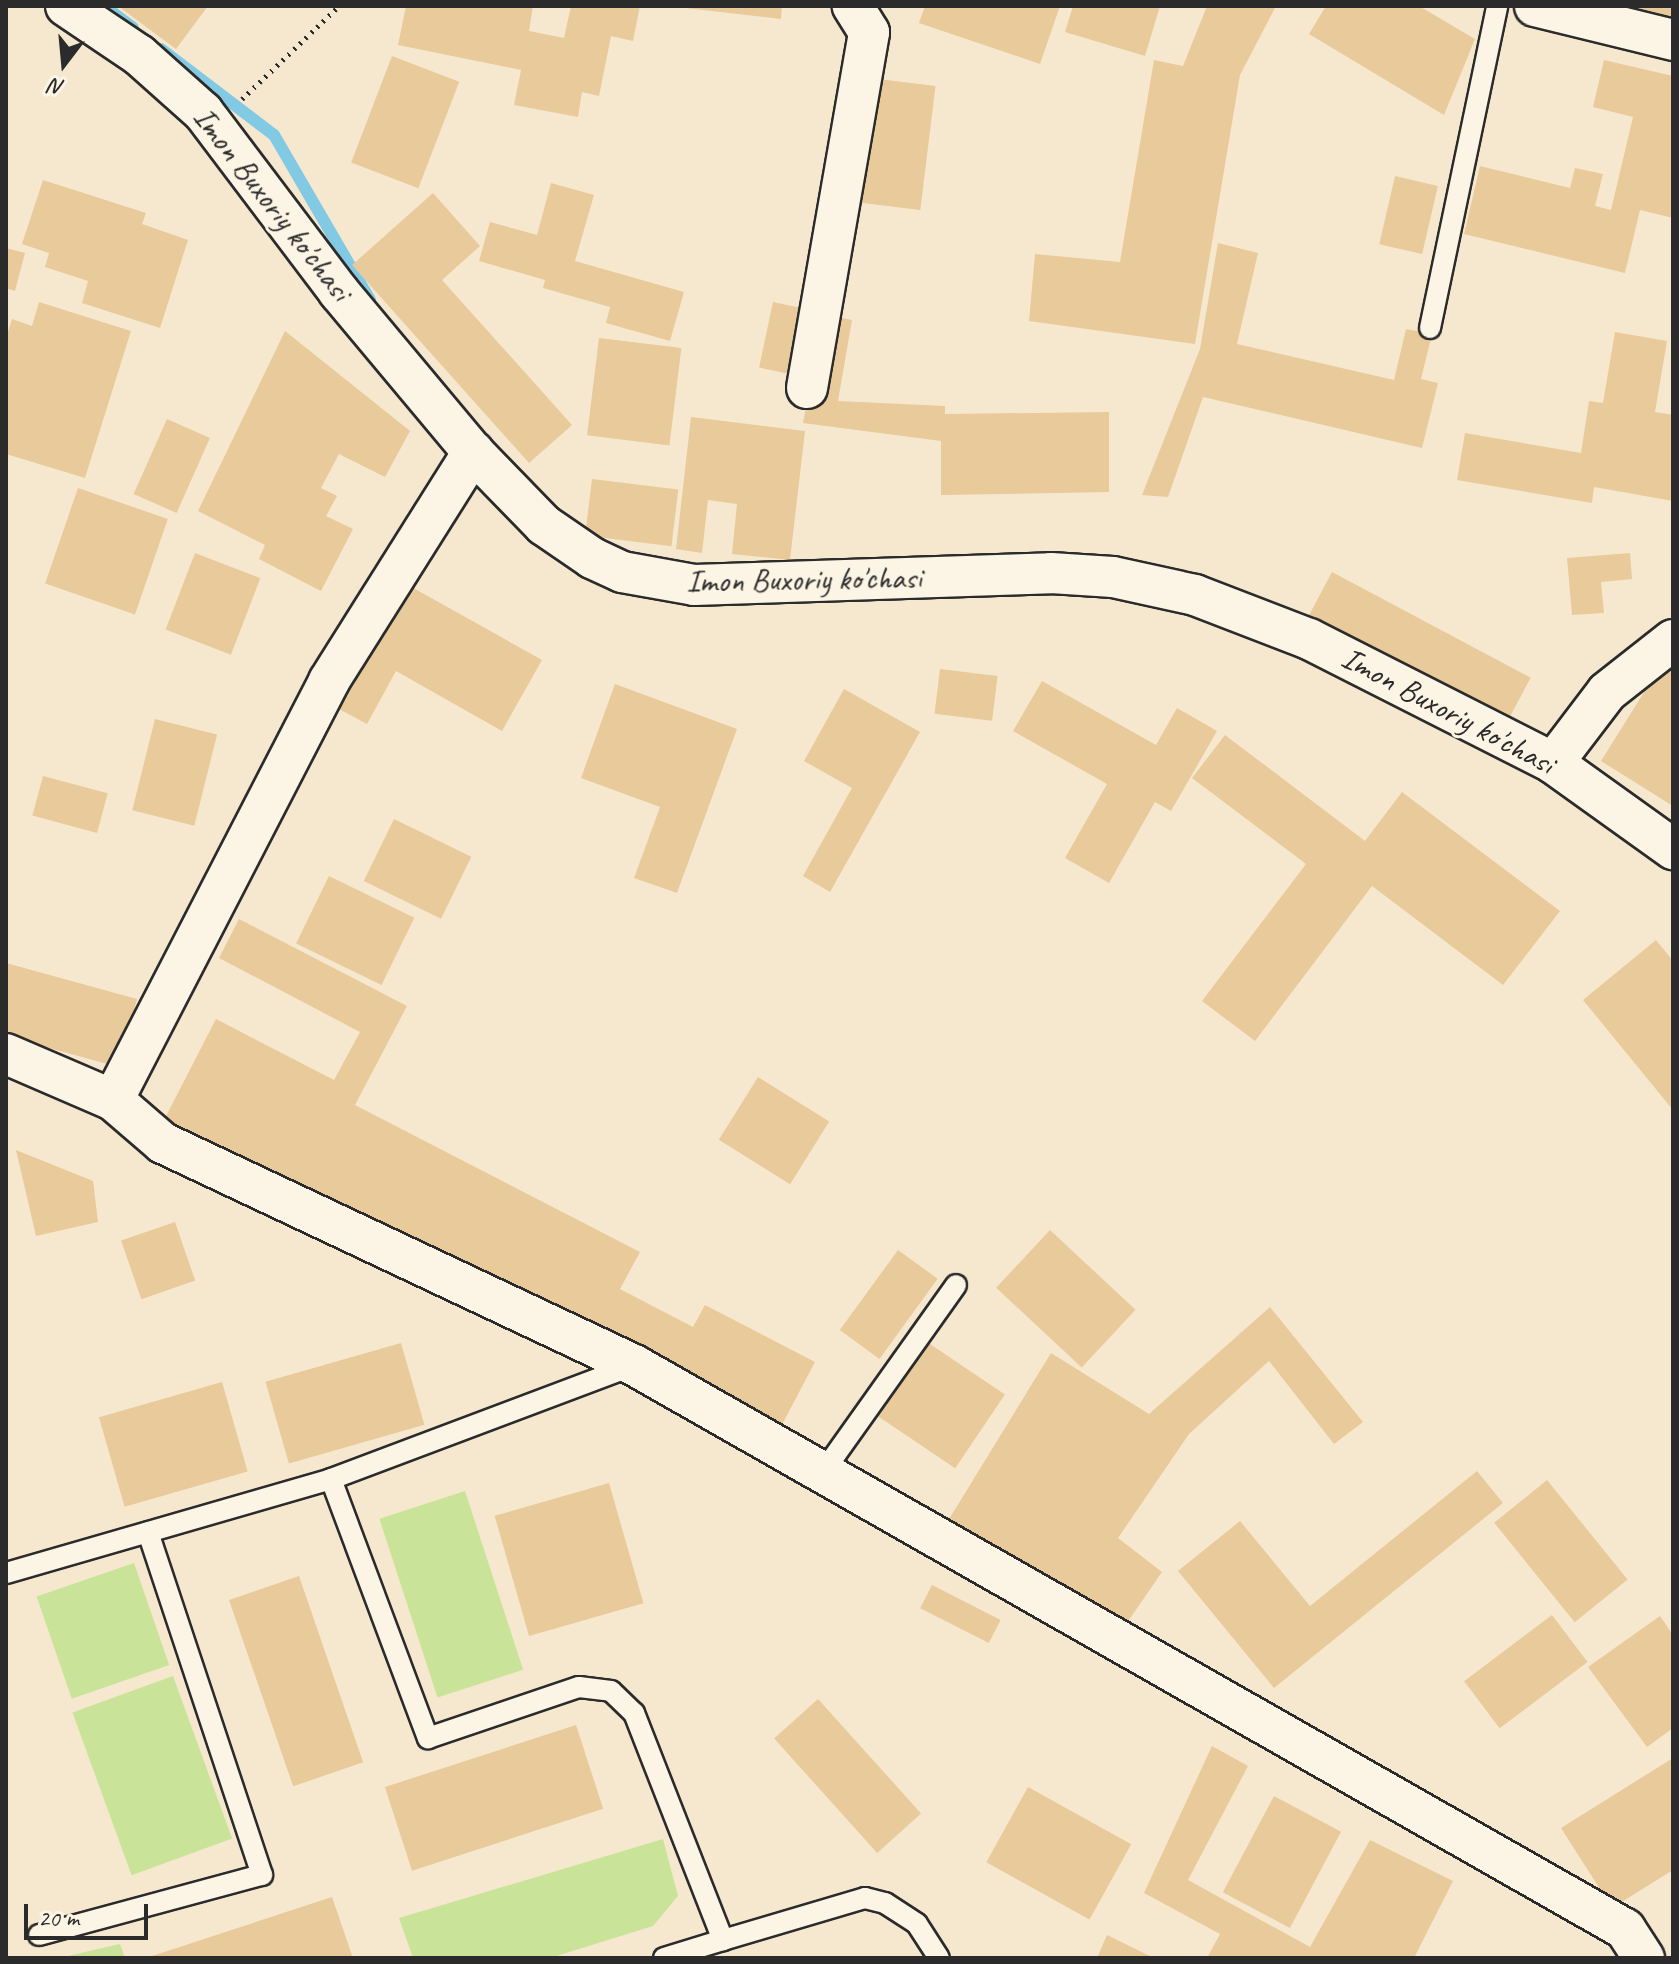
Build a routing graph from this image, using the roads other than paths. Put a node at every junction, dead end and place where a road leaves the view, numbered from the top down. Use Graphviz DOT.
graph roads {
  1 [pos="66,6"];
  2 [pos="853,6"];
  3 [pos="1497,6"];
  4 [pos="1535,6"];
  5 [pos="1673,40"];
  6 [pos="1430,328"];
  7 [pos="807,388"];
  8 [pos="473,452"];
  9 [pos="1673,640"];
  10 [pos="1553,763"];
  11 [pos="1673,849"];
  12 [pos="6,1054"];
  13 [pos="113,1100"];
  14 [pos="956,1285"];
  15 [pos="634,1365"];
  16 [pos="821,1475"];
  17 [pos="331,1479"];
  18 [pos="148,1532"];
  19 [pos="6,1573"];
  20 [pos="39,1935"];
  21 [pos="723,1940"];
  22 [pos="664,1958"];
  23 [pos="939,1958"];
  24 [pos="1644,1958"];
  1 -- 8 [label="street, Imon Buxoriy ko'chasi"];
  2 -- 7 [label="street"];
  3 -- 6 [label="lane"];
  4 -- 5 [label="street"];
  8 -- 10 [label="street, Imon Buxoriy ko'chasi"];
  8 -- 13 [label="street"];
  9 -- 10 [label="street"];
  10 -- 11 [label="street, Imon Buxoriy ko'chasi"];
  12 -- 13 [label="street"];
  13 -- 15 [label="street"];
  14 -- 16 [label="lane"];
  15 -- 16 [label="street"];
  15 -- 17 [label="lane"];
  16 -- 24 [label="street"];
  17 -- 18 [label="lane"];
  17 -- 21 [label="lane"];
  18 -- 19 [label="lane"];
  18 -- 20 [label="lane"];
  21 -- 22 [label="lane"];
  21 -- 23 [label="lane"];
}
